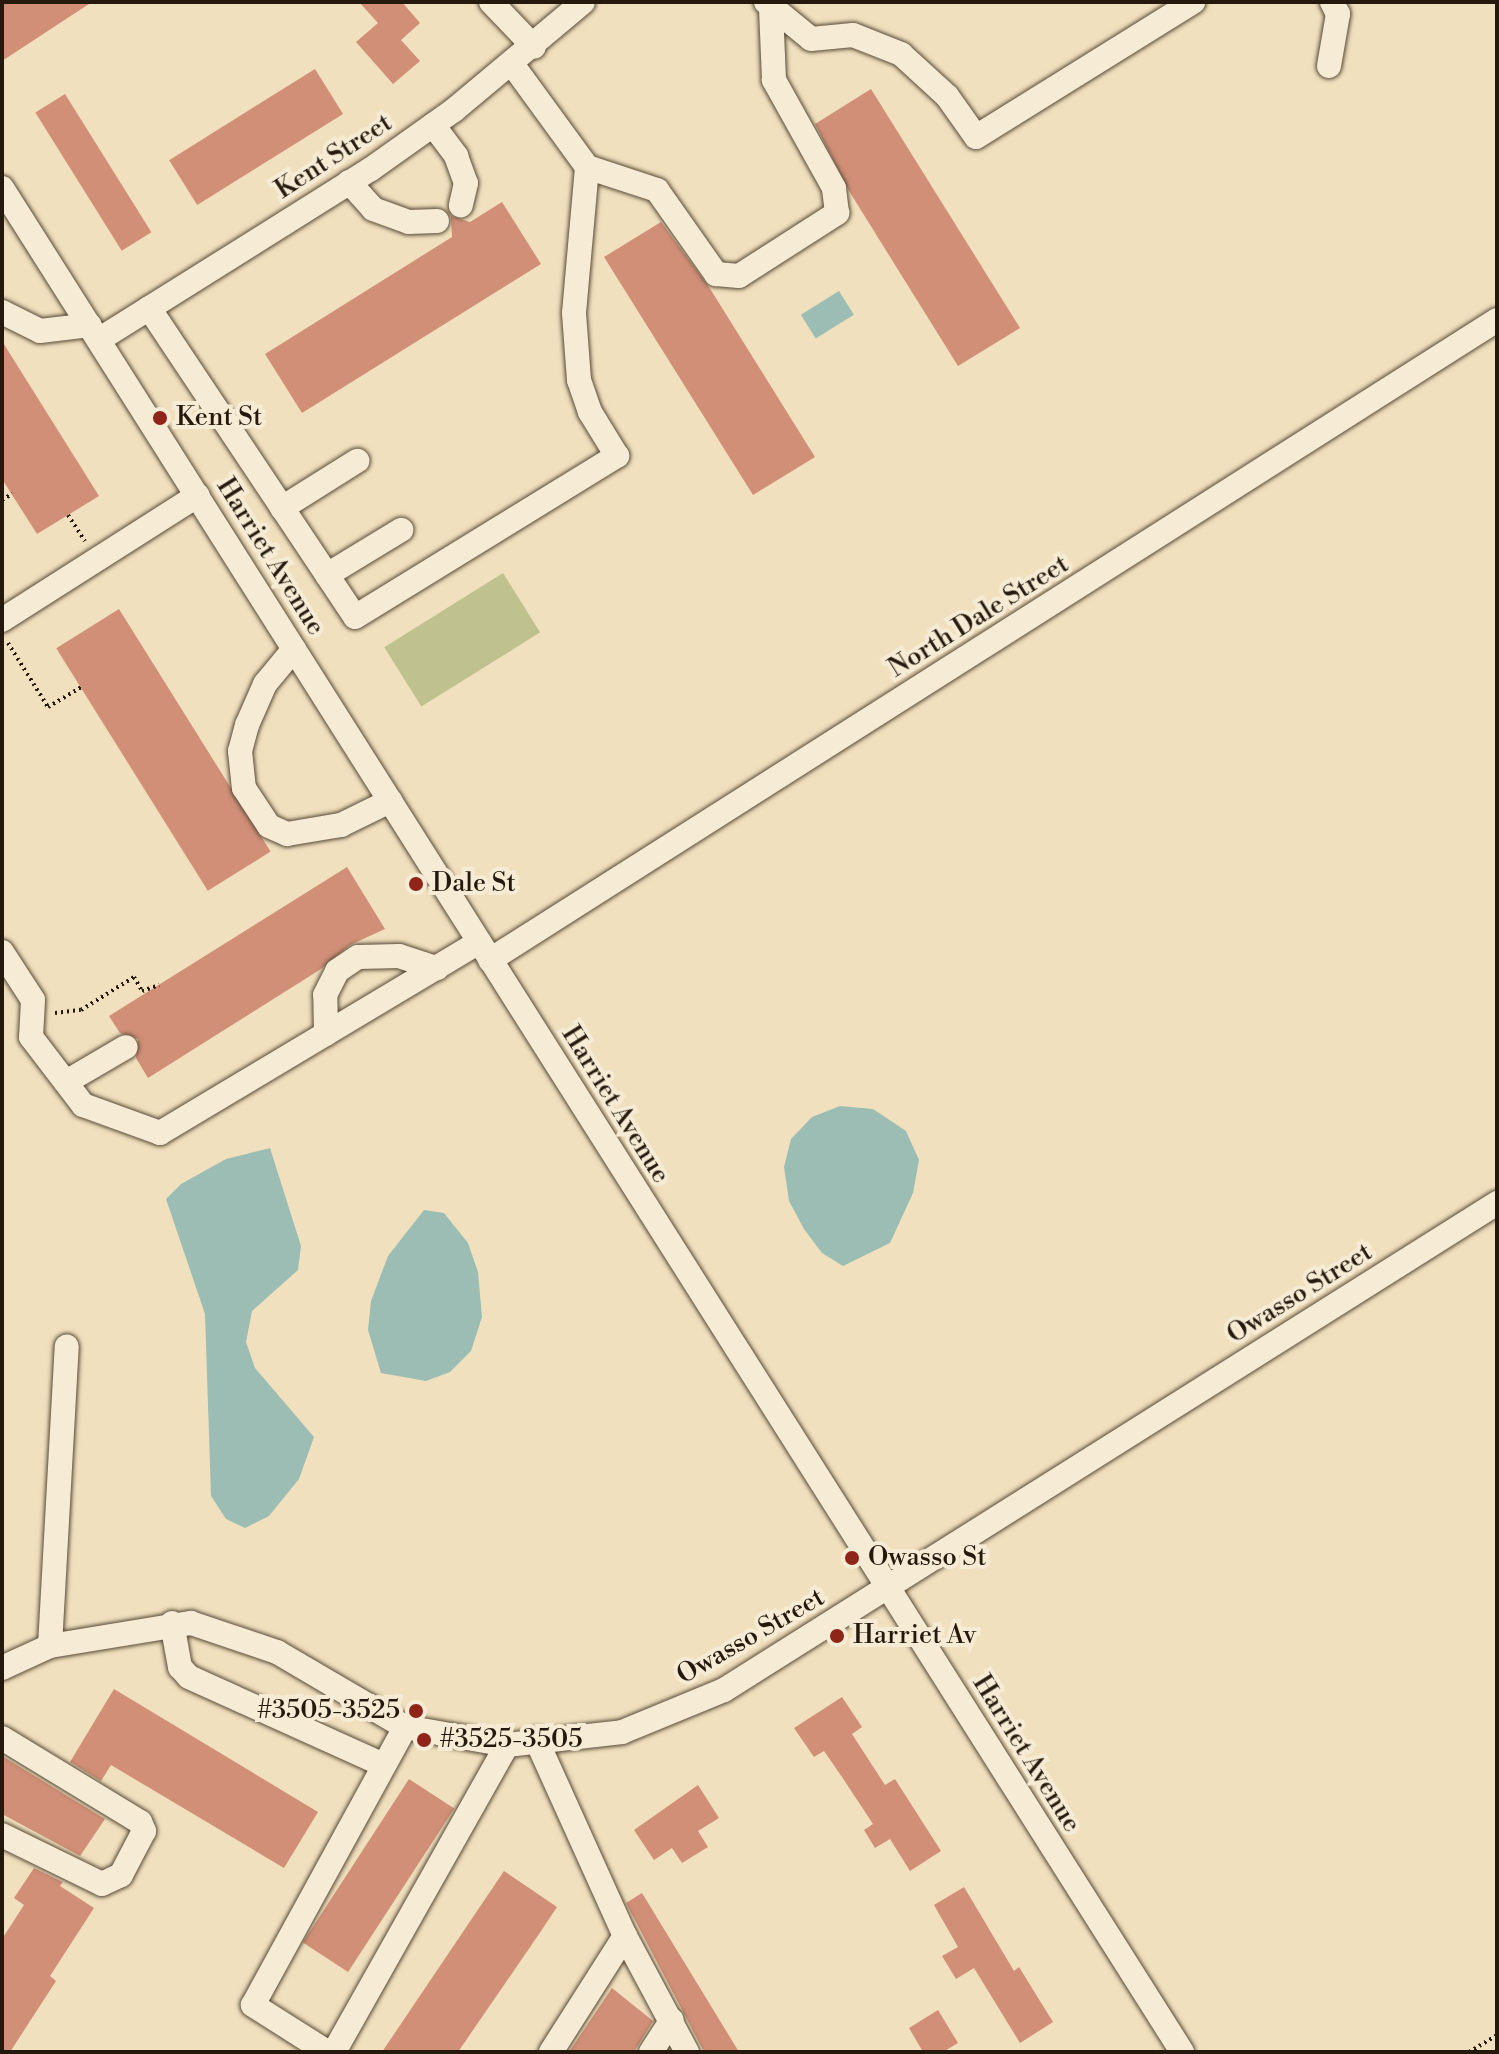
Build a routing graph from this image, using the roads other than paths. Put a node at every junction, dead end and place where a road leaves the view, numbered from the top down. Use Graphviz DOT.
graph roads {
  1 [pos="491,2"];
  2 [pos="583,2"];
  3 [pos="1193,2"];
  4 [pos="1332,2"];
  5 [pos="768,5"];
  6 [pos="534,47"];
  7 [pos="512,64"];
  8 [pos="1329,66"];
  9 [pos="433,125"];
  10 [pos="587,167"];
  11 [pos="349,182"];
  12 [pos="2,188"];
  13 [pos="461,205"];
  14 [pos="437,221"];
  15 [pos="149,308"];
  16 [pos="2,312"];
  17 [pos="1497,320"];
  18 [pos="95,332"];
  19 [pos="357,461"];
  20 [pos="198,495"];
  21 [pos="282,508"];
  22 [pos="401,530"];
  23 [pos="327,575"];
  24 [pos="2,620"];
  25 [pos="294,649"];
  26 [pos="390,801"];
  27 [pos="485,951"];
  28 [pos="2,952"];
  29 [pos="437,968"];
  30 [pos="326,1034"];
  31 [pos="126,1047"];
  32 [pos="66,1082"];
  33 [pos="1497,1203"];
  34 [pos="67,1346"];
  35 [pos="888,1589"];
  36 [pos="172,1623"];
  37 [pos="50,1646"];
  38 [pos="2,1668"];
  39 [pos="405,1727"];
  40 [pos="2,1738"];
  41 [pos="536,1739"];
  42 [pos="507,1745"];
  43 [pos="384,1765"];
  44 [pos="2,1835"];
  45 [pos="625,1936"];
  46 [pos="672,2020"];
  47 [pos="327,2052"];
  48 [pos="334,2052"];
  49 [pos="551,2052"];
  50 [pos="651,2052"];
  51 [pos="687,2052"];
  52 [pos="1182,2052"];
  1 -- 6 [label="street"];
  2 -- 6 [label="street, Kent Street"];
  3 -- 5 [label="street"];
  4 -- 8 [label="street"];
  5 -- 10 [label="street"];
  6 -- 7 [label="street, Kent Street"];
  7 -- 9 [label="street, Kent Street"];
  7 -- 10 [label="street"];
  9 -- 11 [label="street, Kent Street"];
  9 -- 13 [label="street"];
  10 -- 23 [label="street"];
  11 -- 14 [label="street"];
  11 -- 15 [label="street, Kent Street"];
  12 -- 18 [label="street, Harriet Avenue"];
  15 -- 18 [label="street, Kent Street"];
  15 -- 21 [label="street"];
  16 -- 18 [label="street"];
  17 -- 27 [label="street, North Dale Street"];
  18 -- 20 [label="street, Harriet Avenue"];
  19 -- 21 [label="street"];
  20 -- 24 [label="street"];
  20 -- 25 [label="street, Harriet Avenue"];
  21 -- 23 [label="street"];
  22 -- 23 [label="street"];
  25 -- 26 [label="street, Harriet Avenue"];
  25 -- 26 [label="street"];
  26 -- 27 [label="street, Harriet Avenue"];
  27 -- 29 [label="street, North Dale Street"];
  27 -- 35 [label="street, Harriet Avenue"];
  28 -- 32 [label="street"];
  29 -- 30 [label="street, North Dale Street"];
  29 -- 30 [label="street"];
  30 -- 32 [label="street, North Dale Street"];
  31 -- 32 [label="street"];
  33 -- 35 [label="street, Owasso Street"];
  34 -- 37 [label="street"];
  35 -- 41 [label="street, Owasso Street"];
  35 -- 52 [label="street, Harriet Avenue"];
  36 -- 37 [label="street, Owasso Street"];
  36 -- 39 [label="street, Owasso Street"];
  36 -- 43 [label="street"];
  37 -- 38 [label="street, Owasso Street"];
  39 -- 42 [label="street, Owasso Street"];
  39 -- 43 [label="street"];
  40 -- 44 [label="street"];
  41 -- 42 [label="street, Owasso Street"];
  41 -- 45 [label="street"];
  42 -- 48 [label="street"];
  43 -- 47 [label="street"];
  45 -- 46 [label="street"];
  45 -- 49 [label="street"];
  46 -- 50 [label="street"];
  46 -- 51 [label="street"];
}
